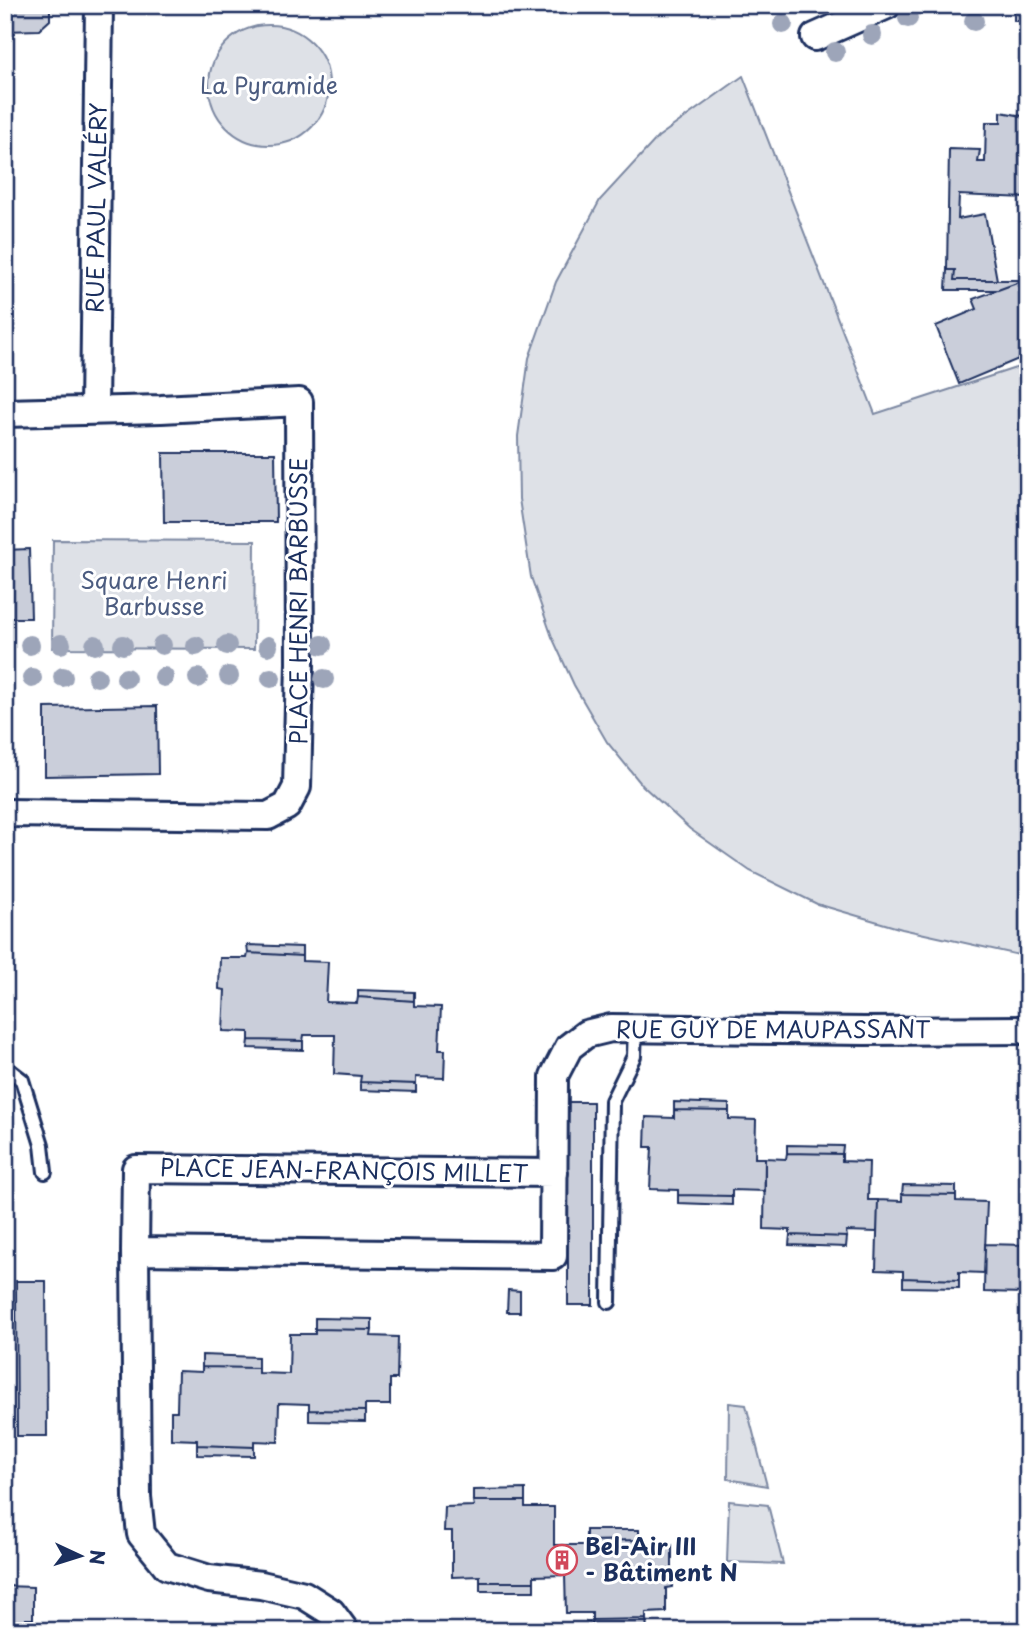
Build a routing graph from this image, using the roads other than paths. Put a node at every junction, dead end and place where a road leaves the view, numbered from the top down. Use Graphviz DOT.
graph roads {
  1 [pos="99,5"];
  2 [pos="887,5"];
  3 [pos="815,37"];
  4 [pos="94,410"];
  5 [pos="5,413"];
  6 [pos="5,813"];
  7 [pos="635,1028"];
  8 [pos="1028,1030"];
  9 [pos="5,1067"];
  10 [pos="45,1172"];
  11 [pos="554,1173"];
  12 [pos="135,1251"];
  13 [pos="609,1302"];
  14 [pos="345,1631"];
  1 -- 4 [label="street, RUE PAUL VALÉRY"];
  2 -- 3 [label="street"];
  4 -- 5 [label="street, PLACE HENRI BARBUSSE"];
  4 -- 6 [label="street, PLACE HENRI BARBUSSE"];
  7 -- 8 [label="street, RUE GUY DE MAUPASSANT"];
  7 -- 11 [label="street, RUE GUY DE MAUPASSANT"];
  7 -- 13 [label="lane"];
  9 -- 10 [label="lane"];
  11 -- 12 [label="street, PLACE JEAN-FRANÇOIS MILLET"];
  11 -- 12 [label="street, PLACE JEAN-FRANÇOIS MILLET"];
  12 -- 14 [label="street, PLACE JEAN-FRANÇOIS MILLET"];
}
